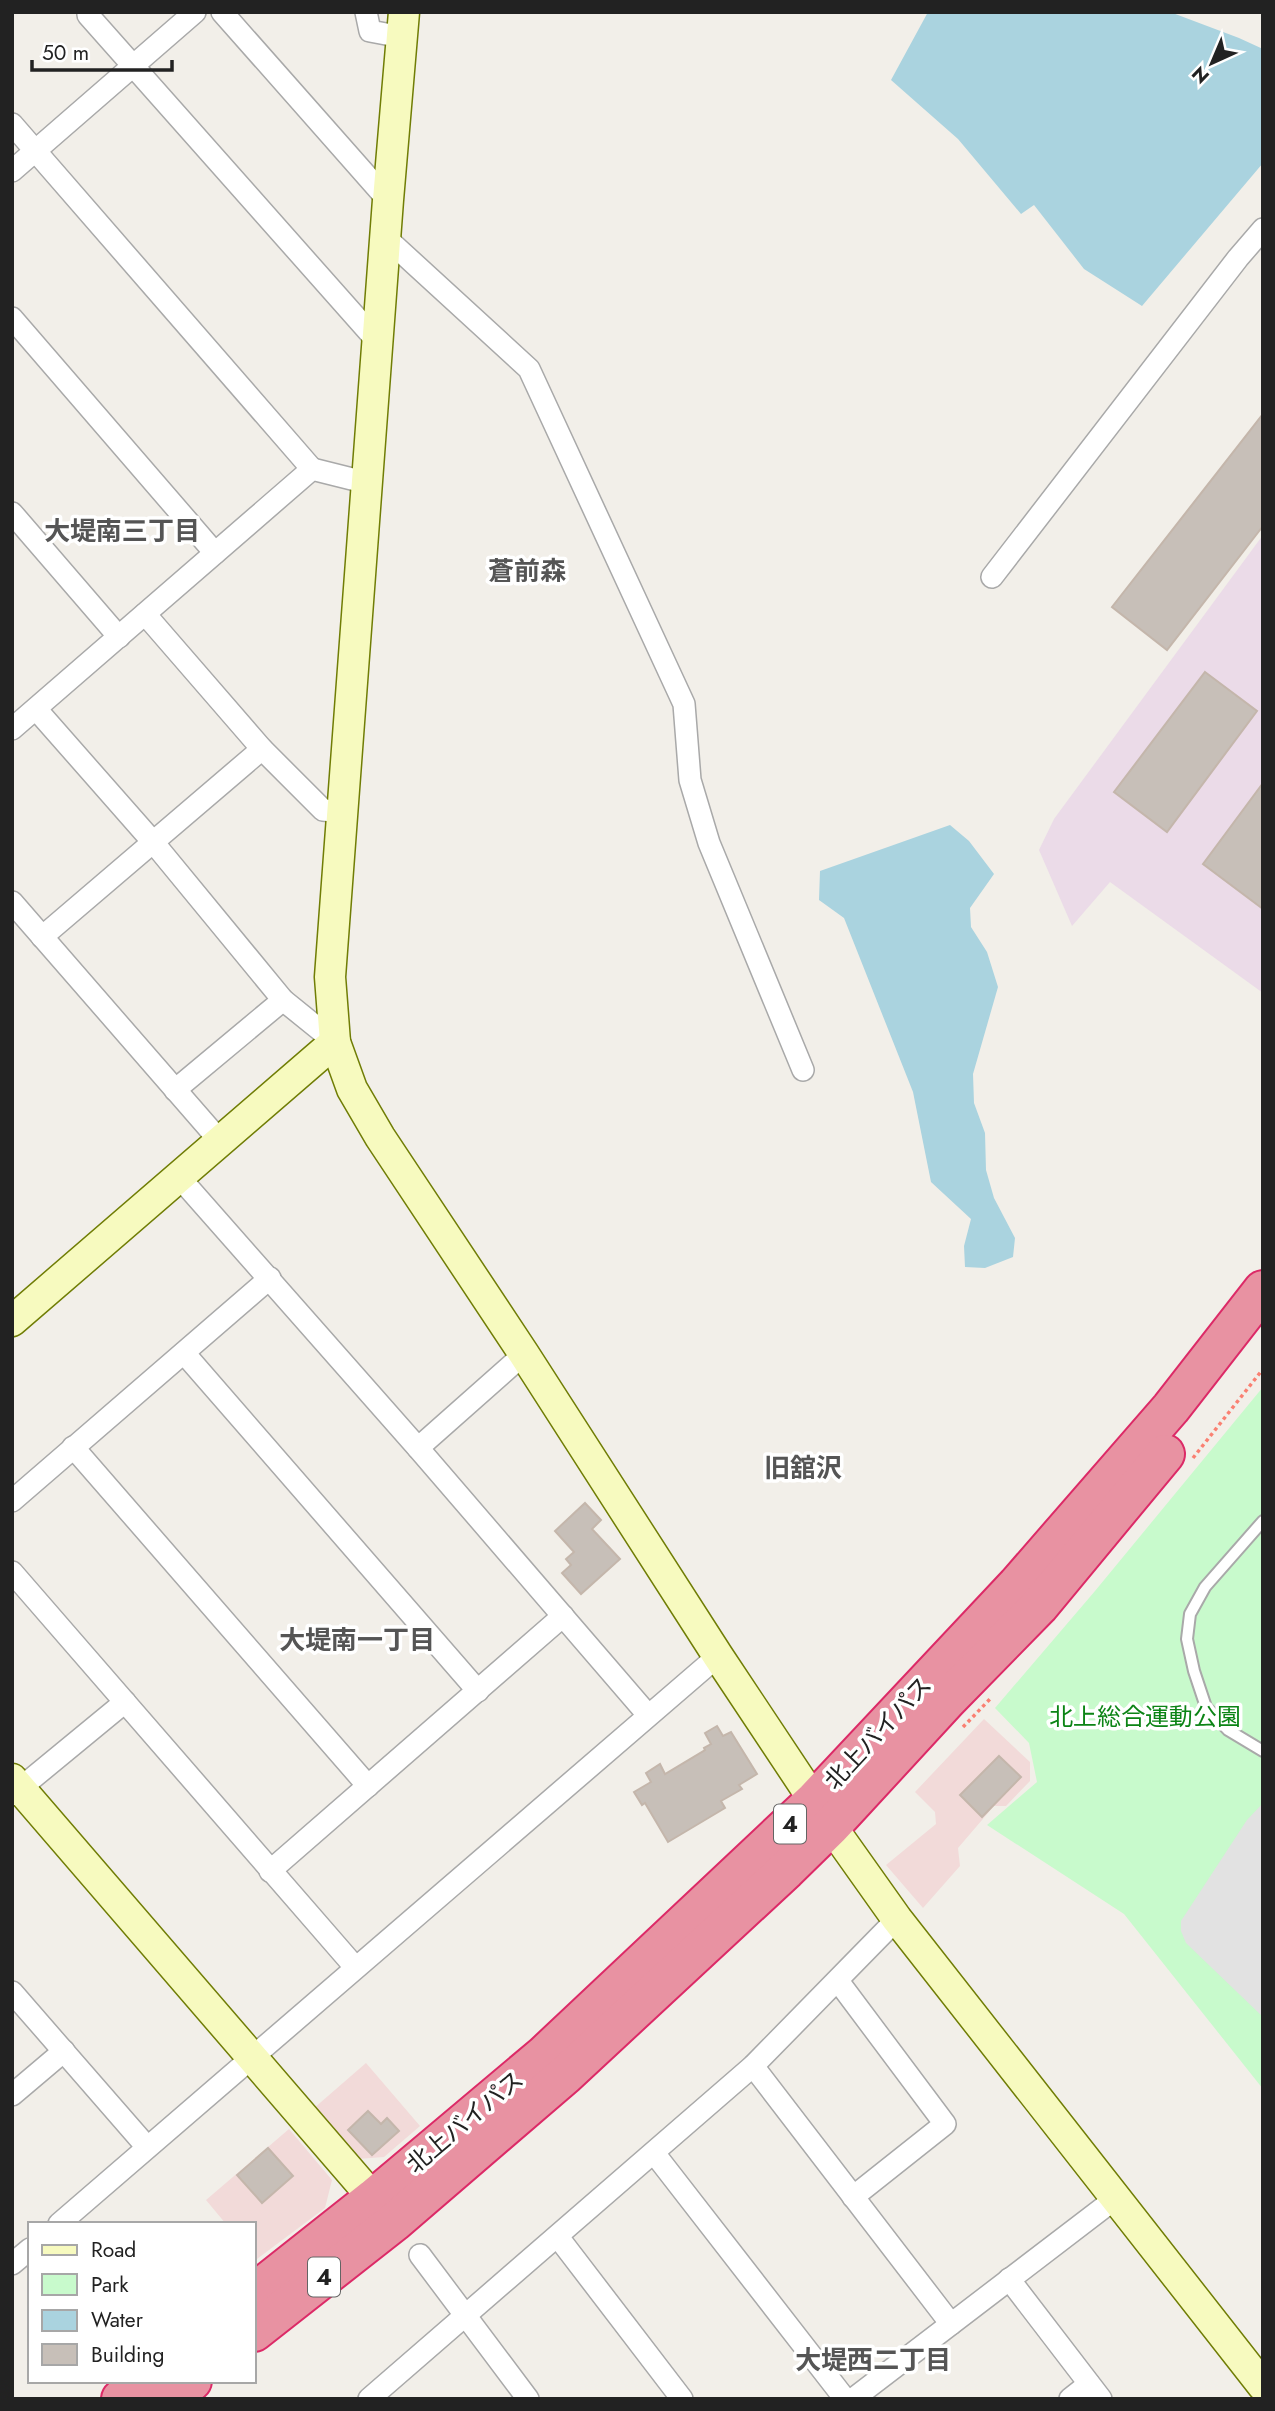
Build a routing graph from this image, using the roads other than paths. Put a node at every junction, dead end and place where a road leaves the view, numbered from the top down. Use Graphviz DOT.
graph roads {
  1 [pos="195,12"];
  2 [pos="222,12"];
  3 [pos="366,12"];
  4 [pos="88,15"];
  5 [pos="403,25"];
  6 [pos="133,66"];
  7 [pos="12,124"];
  8 [pos="35,151"];
  9 [pos="12,171"];
  10 [pos="388,200"];
  11 [pos="1263,229"];
  12 [pos="385,237"];
  13 [pos="12,318"];
  14 [pos="378,342"];
  15 [pos="312,469"];
  16 [pos="368,483"];
  17 [pos="12,513"];
  18 [pos="215,553"];
  19 [pos="992,577"];
  20 [pos="145,614"];
  21 [pos="119,637"];
  22 [pos="36,709"];
  23 [pos="14,723"];
  24 [pos="262,749"];
  25 [pos="343,812"];
  26 [pos="153,842"];
  27 [pos="12,902"];
  28 [pos="42,937"];
  29 [pos="283,1000"];
  30 [pos="335,1042"];
  31 [pos="803,1070"];
  32 [pos="175,1090"];
  33 [pos="220,1141"];
  34 [pos="179,1177"];
  35 [pos="270,1278"];
  36 [pos="1263,1290"];
  37 [pos="12,1321"];
  38 [pos="1263,1332"];
  39 [pos="184,1353"];
  40 [pos="524,1354"];
  41 [pos="73,1447"];
  42 [pos="418,1448"];
  43 [pos="12,1501"];
  44 [pos="1263,1521"];
  45 [pos="12,1572"];
  46 [pos="563,1616"];
  47 [pos="718,1656"];
  48 [pos="478,1690"];
  49 [pos="125,1702"];
  50 [pos="648,1715"];
  51 [pos="1263,1751"];
  52 [pos="368,1786"];
  53 [pos="15,1788"];
  54 [pos="823,1813"];
  55 [pos="270,1871"];
  56 [pos="897,1919"];
  57 [pos="355,1968"];
  58 [pos="838,1981"];
  59 [pos="12,1992"];
  60 [pos="64,2051"];
  61 [pos="253,2058"];
  62 [pos="753,2066"];
  63 [pos="12,2095"];
  64 [pos="147,2147"];
  65 [pos="654,2153"];
  66 [pos="853,2197"];
  67 [pos="1116,2198"];
  68 [pos="384,2210"];
  69 [pos="61,2222"];
  70 [pos="558,2237"];
  71 [pos="28,2251"];
  72 [pos="420,2255"];
  73 [pos="12,2264"];
  74 [pos="1009,2279"];
  75 [pos="256,2292"];
  76 [pos="464,2316"];
  77 [pos="951,2324"];
  78 [pos="256,2330"];
  79 [pos="141,2383"];
  80 [pos="190,2383"];
  81 [pos="1263,2386"];
  82 [pos="1095,2391"];
  83 [pos="121,2399"];
  84 [pos="170,2399"];
  85 [pos="369,2399"];
  86 [pos="528,2399"];
  87 [pos="682,2399"];
  88 [pos="845,2399"];
  89 [pos="853,2399"];
  90 [pos="1070,2399"];
  1 -- 6 [label="street"];
  2 -- 10 [label="street"];
  3 -- 5 [label="street"];
  4 -- 6 [label="street"];
  5 -- 10 [label="street"];
  6 -- 8 [label="street"];
  6 -- 14 [label="street"];
  7 -- 8 [label="street"];
  8 -- 9 [label="street"];
  8 -- 15 [label="street"];
  10 -- 12 [label="street"];
  11 -- 19 [label="street"];
  12 -- 14 [label="street"];
  12 -- 31 [label="street"];
  13 -- 18 [label="street"];
  14 -- 16 [label="street"];
  15 -- 16 [label="street"];
  15 -- 18 [label="street"];
  16 -- 25 [label="street"];
  17 -- 21 [label="street"];
  18 -- 20 [label="street"];
  20 -- 21 [label="street"];
  20 -- 24 [label="street"];
  21 -- 22 [label="street"];
  22 -- 23 [label="street"];
  22 -- 26 [label="street"];
  24 -- 25 [label="street"];
  24 -- 26 [label="street"];
  25 -- 30 [label="street"];
  26 -- 28 [label="street"];
  26 -- 29 [label="street"];
  27 -- 28 [label="street"];
  28 -- 32 [label="street"];
  29 -- 30 [label="street"];
  29 -- 32 [label="street"];
  30 -- 33 [label="street"];
  30 -- 40 [label="street"];
  32 -- 33 [label="street"];
  33 -- 34 [label="street"];
  34 -- 35 [label="street"];
  34 -- 37 [label="street"];
  35 -- 39 [label="street"];
  35 -- 42 [label="street"];
  36 -- 54 [label="highway, 北上バイパス / 4"];
  38 -- 54 [label="highway, 北上バイパス / 4"];
  39 -- 41 [label="street"];
  39 -- 48 [label="street"];
  40 -- 42 [label="street"];
  40 -- 47 [label="street"];
  41 -- 43 [label="street"];
  41 -- 52 [label="street"];
  42 -- 46 [label="street"];
  44 -- 51 [label="lane"];
  45 -- 49 [label="street"];
  46 -- 48 [label="street"];
  46 -- 50 [label="street"];
  47 -- 50 [label="street"];
  47 -- 54 [label="street"];
  48 -- 52 [label="street"];
  49 -- 53 [label="street"];
  49 -- 55 [label="street"];
  50 -- 57 [label="street"];
  52 -- 55 [label="street"];
  53 -- 61 [label="street"];
  54 -- 56 [label="street"];
  54 -- 68 [label="highway, 北上バイパス / 4"];
  55 -- 57 [label="street"];
  56 -- 58 [label="street"];
  56 -- 67 [label="street"];
  57 -- 61 [label="street"];
  58 -- 62 [label="street"];
  58 -- 66 [label="street"];
  59 -- 60 [label="street"];
  60 -- 63 [label="street"];
  60 -- 64 [label="street"];
  61 -- 64 [label="street"];
  61 -- 68 [label="street"];
  62 -- 65 [label="street"];
  62 -- 66 [label="street"];
  64 -- 69 [label="street"];
  65 -- 70 [label="street"];
  65 -- 88 [label="street"];
  66 -- 77 [label="street"];
  67 -- 74 [label="street"];
  67 -- 81 [label="street"];
  68 -- 75 [label="highway, 北上バイパス / 4"];
  68 -- 78 [label="highway, 北上バイパス / 4"];
  70 -- 76 [label="street"];
  70 -- 87 [label="street"];
  71 -- 73 [label="street"];
  72 -- 76 [label="street"];
  74 -- 77 [label="street"];
  74 -- 82 [label="street"];
  76 -- 85 [label="street"];
  76 -- 86 [label="street"];
  77 -- 89 [label="street"];
  79 -- 83 [label="highway"];
  80 -- 84 [label="highway"];
  82 -- 90 [label="street"];
}
